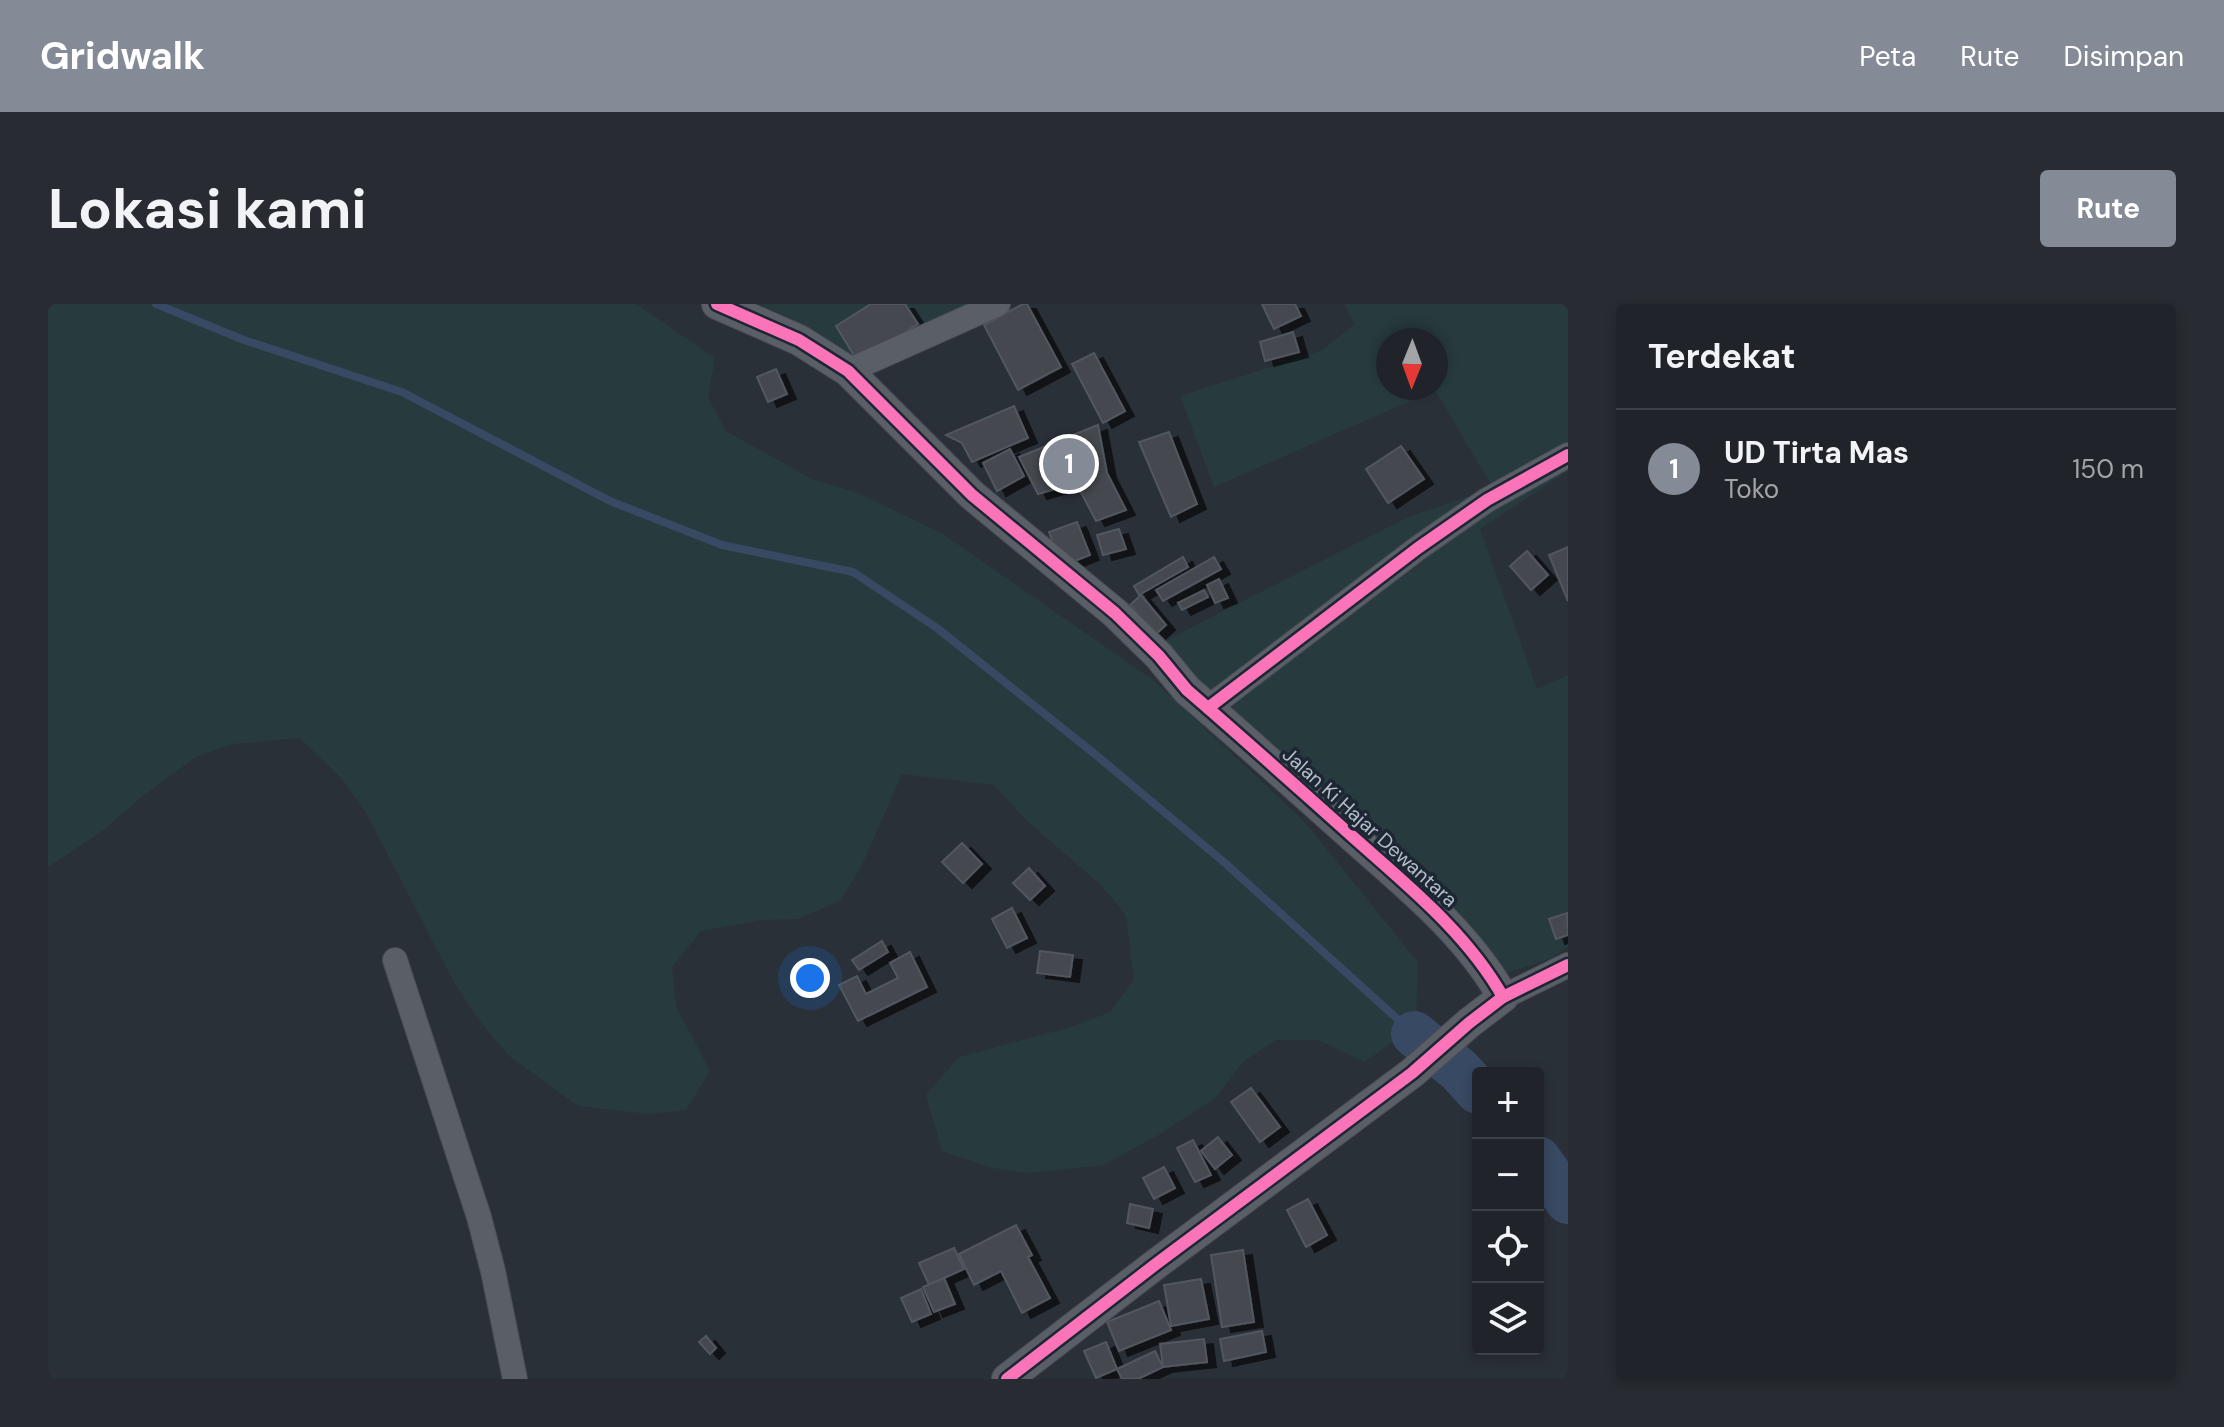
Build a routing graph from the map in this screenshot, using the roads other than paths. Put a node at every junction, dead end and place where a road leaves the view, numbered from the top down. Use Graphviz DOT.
graph roads {
  1 [pos="717,304"];
  2 [pos="998,304"];
  3 [pos="848,371"];
  4 [pos="1568,455"];
  5 [pos="1208,708"];
  6 [pos="395,960"];
  7 [pos="1568,965"];
  8 [pos="1503,997"];
  9 [pos="515,1379"];
  10 [pos="1007,1379"];
  1 -- 3 [label="street, Jalan Ki Hajar Dewantara"];
  2 -- 3 [label="street"];
  3 -- 5 [label="street, Jalan Ki Hajar Dewantara"];
  4 -- 5 [label="street"];
  5 -- 8 [label="street, Jalan Ki Hajar Dewantara"];
  6 -- 9 [label="street"];
  7 -- 8 [label="street"];
  8 -- 10 [label="street"];
}
